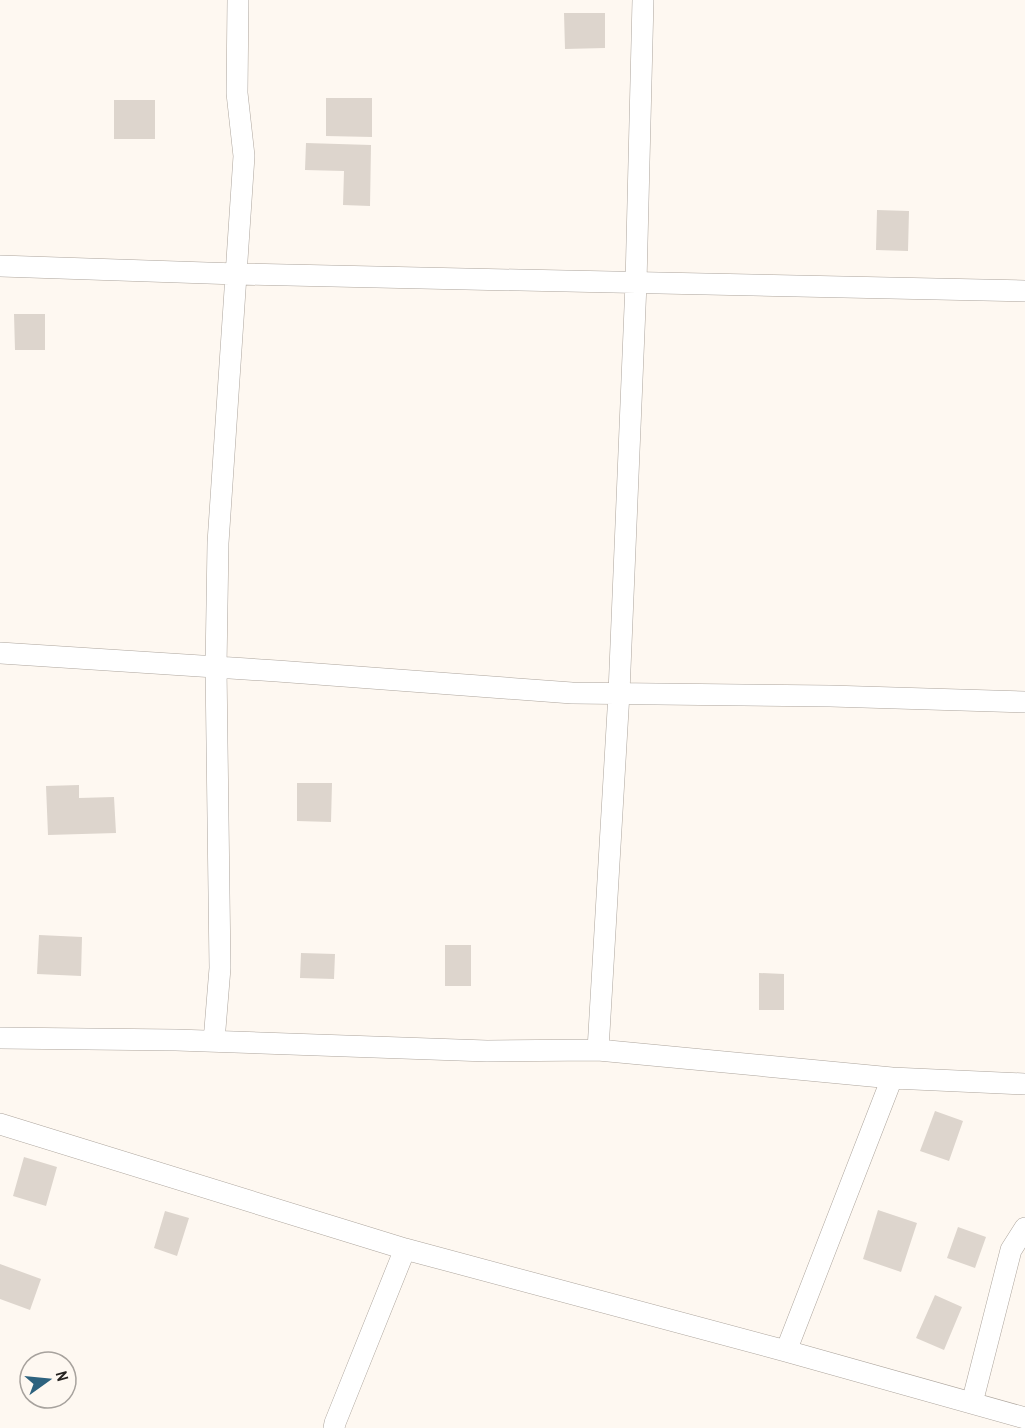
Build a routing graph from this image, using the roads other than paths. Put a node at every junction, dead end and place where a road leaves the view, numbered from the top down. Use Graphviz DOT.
graph roads {
  1 [pos="238,0"];
  2 [pos="643,0"];
  3 [pos="0,266"];
  4 [pos="237,274"];
  5 [pos="636,284"];
  6 [pos="1025,291"];
  7 [pos="0,653"];
  8 [pos="216,667"];
  9 [pos="619,693"];
  10 [pos="1025,702"];
  11 [pos="0,1038"];
  12 [pos="214,1041"];
  13 [pos="598,1050"];
  14 [pos="892,1078"];
  15 [pos="1025,1084"];
  16 [pos="0,1124"];
  17 [pos="1025,1228"];
  18 [pos="405,1249"];
  19 [pos="786,1351"];
  20 [pos="972,1403"];
  21 [pos="1025,1418"];
  22 [pos="334,1428"];
  1 -- 4 [label="street"];
  2 -- 5 [label="street"];
  3 -- 4 [label="street"];
  4 -- 5 [label="street"];
  4 -- 8 [label="street"];
  5 -- 6 [label="street"];
  5 -- 9 [label="street"];
  7 -- 8 [label="street"];
  8 -- 9 [label="street"];
  8 -- 12 [label="street"];
  9 -- 10 [label="street"];
  9 -- 13 [label="street"];
  11 -- 12 [label="street"];
  12 -- 13 [label="street"];
  13 -- 14 [label="street"];
  14 -- 15 [label="street"];
  14 -- 19 [label="street"];
  16 -- 18 [label="street"];
  17 -- 20 [label="street"];
  18 -- 19 [label="street"];
  18 -- 22 [label="street"];
  19 -- 20 [label="street"];
  20 -- 21 [label="street"];
}
